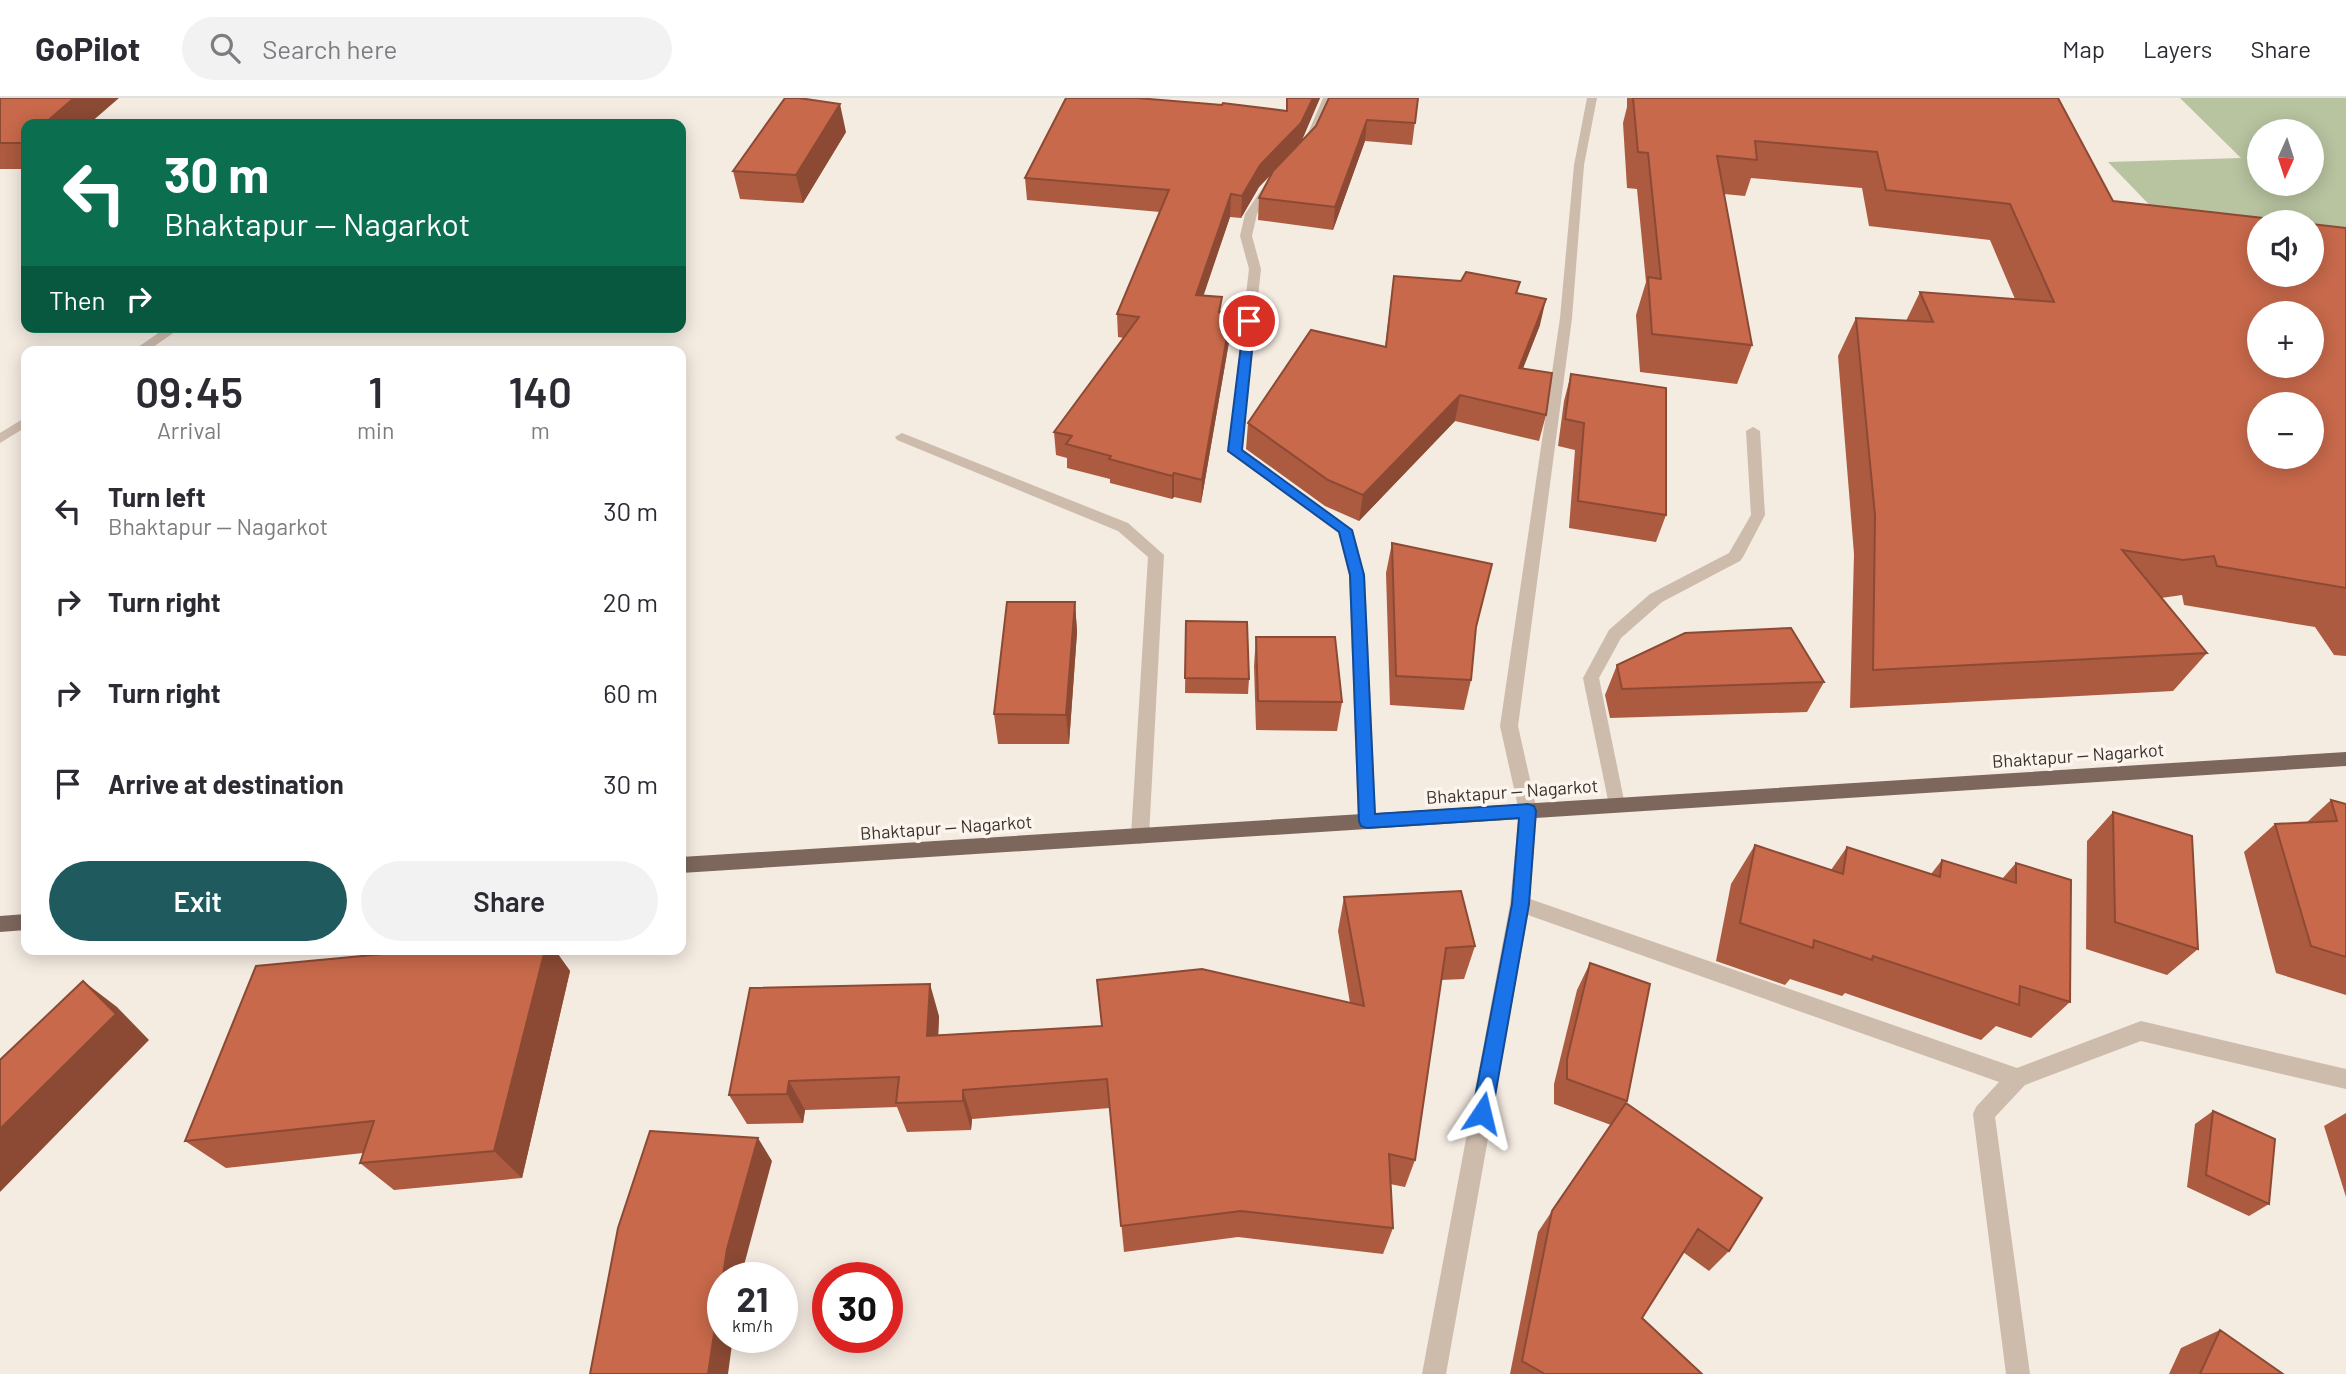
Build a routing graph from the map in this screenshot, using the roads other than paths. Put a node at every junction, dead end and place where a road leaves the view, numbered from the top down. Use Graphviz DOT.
graph roads {
  1 [pos="1328,98"];
  2 [pos="1592,98"];
  3 [pos="1298,155"];
  4 [pos="1281,172"];
  5 [pos="167,333"];
  6 [pos="146,346"];
  7 [pos="21,424"];
  8 [pos="1753,431"];
  9 [pos="902,437"];
  10 [pos="0,439"];
  11 [pos="2346,759"];
  12 [pos="1616,805"];
  13 [pos="1528,811"];
  14 [pos="1367,821"];
  15 [pos="1140,835"];
  16 [pos="686,865"];
  17 [pos="1520,904"];
  18 [pos="21,922"];
  19 [pos="0,924"];
  20 [pos="2017,1078"];
  21 [pos="2346,1079"];
  22 [pos="1434,1374"];
  23 [pos="2018,1374"];
  1 -- 3 [label="street"];
  2 -- 13 [label="street"];
  4 -- 14 [label="street"];
  5 -- 6 [label="street"];
  7 -- 10 [label="street"];
  8 -- 12 [label="street"];
  9 -- 15 [label="street"];
  11 -- 12 [label="main road, Bhaktapur — Nagarkot"];
  12 -- 13 [label="main road, Bhaktapur — Nagarkot"];
  13 -- 14 [label="main road, Bhaktapur — Nagarkot"];
  13 -- 17 [label="street"];
  14 -- 15 [label="main road, Bhaktapur — Nagarkot"];
  15 -- 16 [label="main road, Bhaktapur — Nagarkot"];
  17 -- 20 [label="street"];
  17 -- 22 [label="street"];
  18 -- 19 [label="main road"];
  20 -- 21 [label="street"];
  20 -- 23 [label="street"];
}
